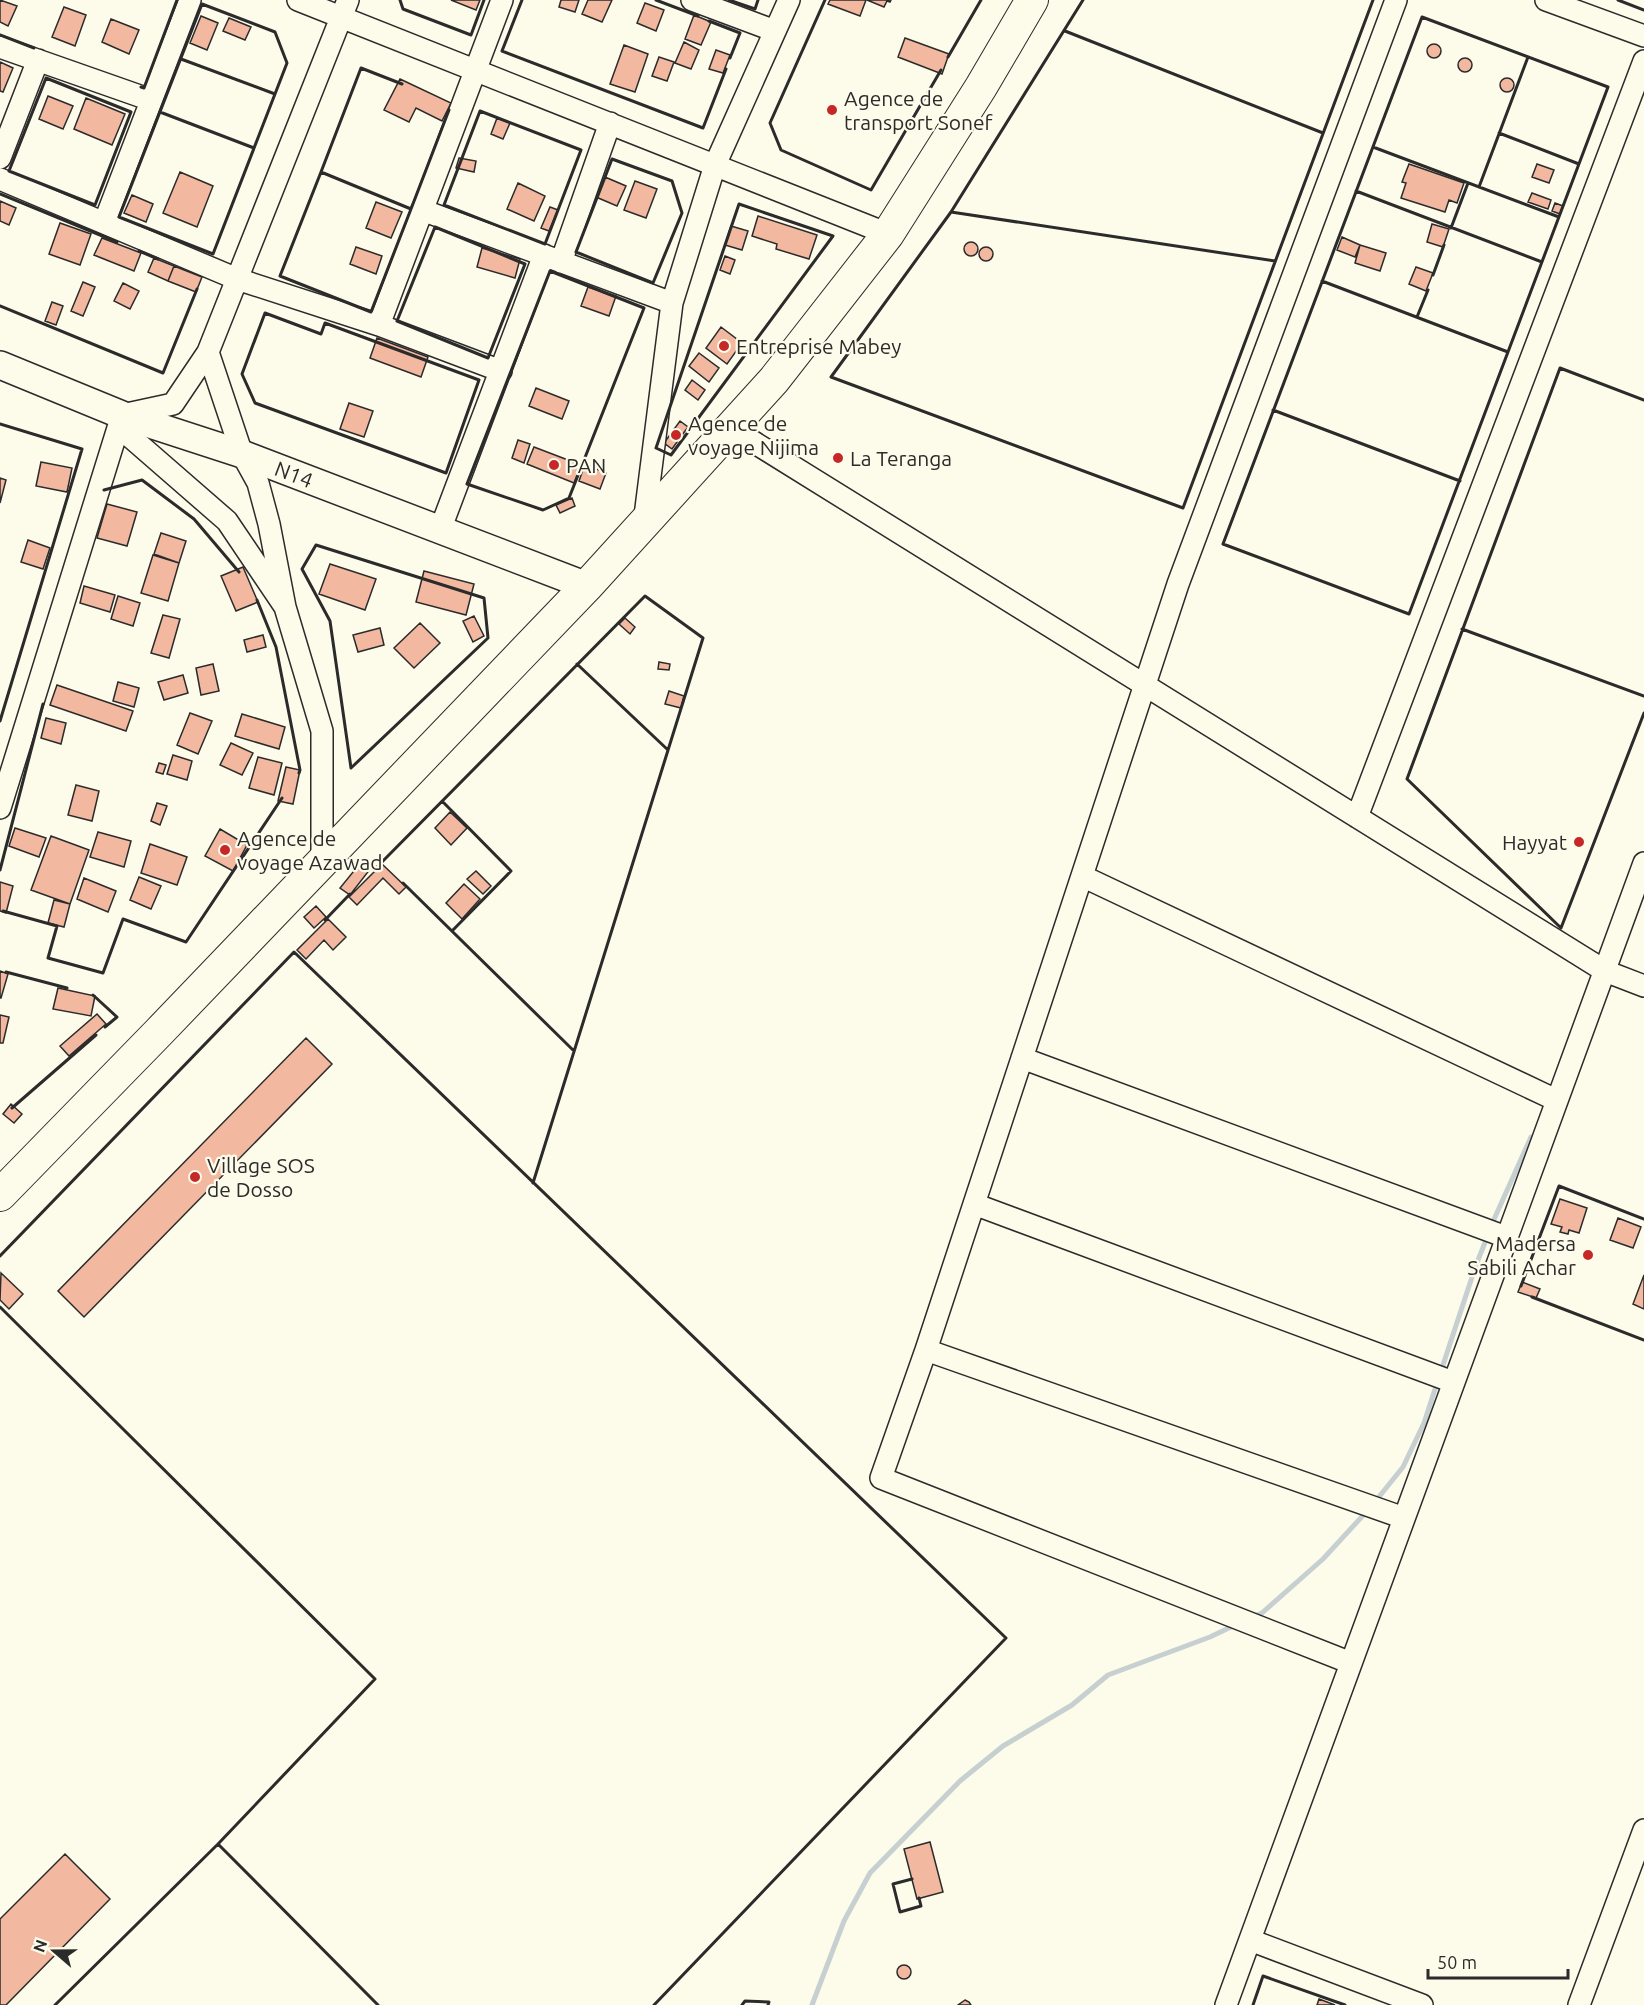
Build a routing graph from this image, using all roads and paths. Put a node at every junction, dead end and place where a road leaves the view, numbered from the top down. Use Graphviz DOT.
graph roads {
  1 [pos="190,0"];
  2 [pos="298,0"];
  3 [pos="502,0"];
  4 [pos="692,0"];
  5 [pos="789,0"];
  6 [pos="1032,0"];
  7 [pos="1396,0"];
  8 [pos="1546,0"];
  9 [pos="345,8"];
  10 [pos="776,31"];
  11 [pos="1644,36"];
  12 [pos="0,47"];
  13 [pos="38,60"];
  14 [pos="1644,61"];
  15 [pos="476,69"];
  16 [pos="152,100"];
  17 [pos="610,123"];
  18 [pos="0,158"];
  19 [pos="715,165"];
  20 [pos="0,179"];
  21 [pos="422,210"];
  22 [pos="104,223"];
  23 [pos="888,234"];
  24 [pos="553,259"];
  25 [pos="237,279"];
  26 [pos="672,303"];
  27 [pos="379,325"];
  28 [pos="208,352"];
  29 [pos="0,365"];
  30 [pos="501,371"];
  31 [pos="121,421"];
  32 [pos="731,428"];
  33 [pos="242,454"];
  34 [pos="643,526"];
  35 [pos="440,530"];
  36 [pos="587,586"];
  37 [pos="285,607"];
  38 [pos="1145,685"];
  39 [pos="0,808"];
  40 [pos="1358,817"];
  41 [pos="322,862"];
  42 [pos="1644,863"];
  43 [pos="1082,876"];
  44 [pos="1605,971"];
  45 [pos="1644,986"];
  46 [pos="1022,1058"];
  47 [pos="1556,1100"];
  48 [pos="0,1195"];
  49 [pos="974,1204"];
  50 [pos="1506,1237"];
  51 [pos="926,1350"];
  52 [pos="1453,1382"];
  53 [pos="1404,1518"];
  54 [pos="1351,1663"];
  55 [pos="1644,1830"];
  56 [pos="1250,1940"];
  57 [pos="1409,2003"];
  58 [pos="1226,2005"];
  59 [pos="1579,2005"];
  1 -- 16 [label="street"];
  2 -- 9 [label="street"];
  3 -- 15 [label="street"];
  4 -- 10 [label="street"];
  5 -- 10 [label="street"];
  6 -- 23 [label="highway"];
  7 -- 38 [label="street"];
  8 -- 11 [label="street"];
  9 -- 15 [label="street"];
  9 -- 25 [label="street"];
  10 -- 19 [label="street"];
  12 -- 13 [label="street"];
  13 -- 16 [label="street"];
  13 -- 18 [label="street"];
  14 -- 40 [label="street"];
  15 -- 17 [label="street"];
  15 -- 21 [label="street"];
  16 -- 22 [label="street"];
  17 -- 19 [label="street"];
  17 -- 24 [label="street"];
  19 -- 23 [label="street"];
  19 -- 26 [label="street"];
  20 -- 22 [label="street"];
  21 -- 24 [label="street"];
  21 -- 27 [label="street"];
  22 -- 25 [label="street"];
  23 -- 32 [label="highway"];
  24 -- 26 [label="street"];
  24 -- 30 [label="street"];
  25 -- 27 [label="street"];
  25 -- 28 [label="street"];
  26 -- 34 [label="street"];
  27 -- 30 [label="street"];
  28 -- 31 [label="street"];
  28 -- 33 [label="street"];
  29 -- 31 [label="main road, N14"];
  30 -- 35 [label="street"];
  31 -- 33 [label="main road, N14"];
  31 -- 37 [label="street"];
  31 -- 39 [label="street"];
  32 -- 34 [label="highway"];
  32 -- 38 [label="street"];
  33 -- 35 [label="main road, N14"];
  33 -- 37 [label="street"];
  34 -- 36 [label="highway"];
  35 -- 36 [label="main road, N14"];
  36 -- 41 [label="highway"];
  37 -- 41 [label="street"];
  38 -- 40 [label="street"];
  38 -- 43 [label="street"];
  40 -- 44 [label="street"];
  41 -- 48 [label="highway"];
  42 -- 44 [label="street"];
  43 -- 46 [label="street"];
  43 -- 47 [label="street"];
  44 -- 45 [label="street"];
  44 -- 47 [label="street"];
  46 -- 49 [label="street"];
  46 -- 50 [label="street"];
  47 -- 50 [label="street"];
  49 -- 51 [label="street"];
  49 -- 52 [label="street"];
  50 -- 52 [label="street"];
  51 -- 53 [label="street"];
  51 -- 54 [label="street"];
  52 -- 53 [label="street"];
  53 -- 54 [label="street"];
  54 -- 56 [label="street"];
  55 -- 59 [label="street"];
  56 -- 57 [label="street"];
  56 -- 58 [label="street"];
}
